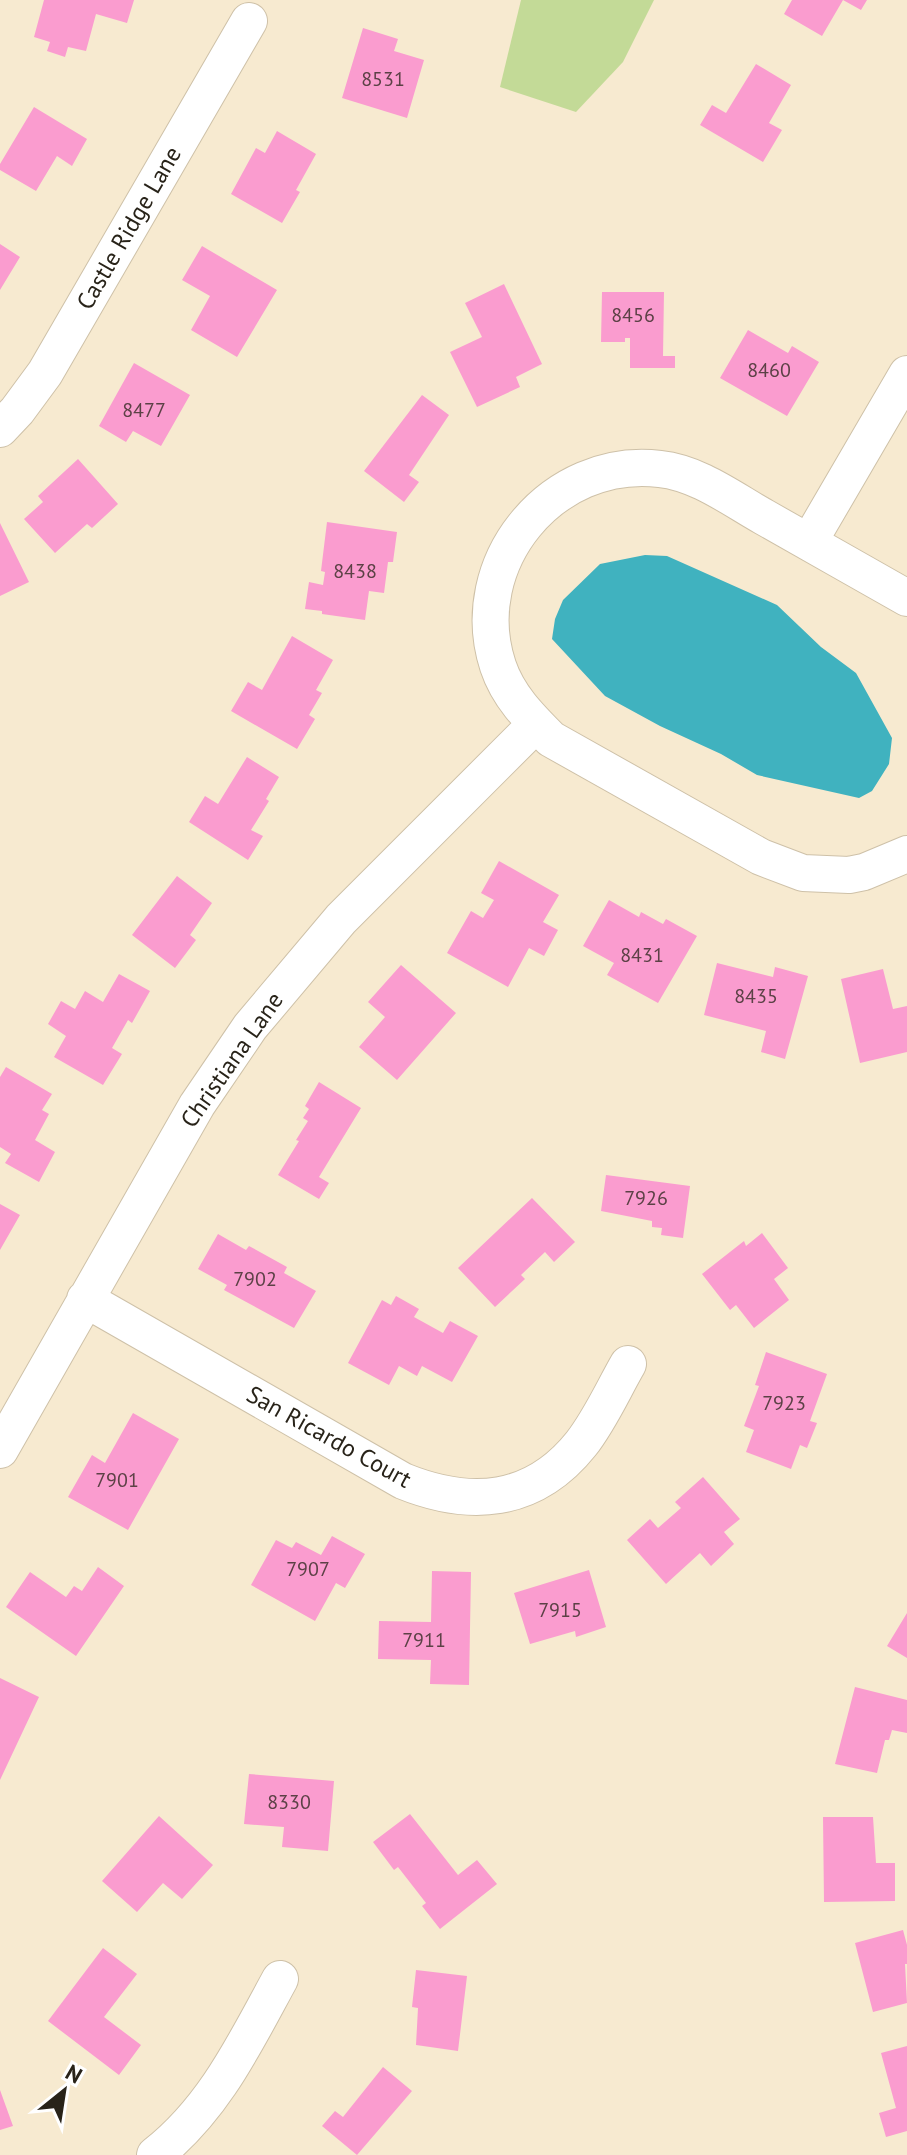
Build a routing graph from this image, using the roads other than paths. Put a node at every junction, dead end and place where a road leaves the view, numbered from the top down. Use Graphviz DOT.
graph roads {
  1 [pos="249,21"];
  2 [pos="907,374"];
  3 [pos="0,429"];
  4 [pos="809,542"];
  5 [pos="907,598"];
  6 [pos="536,724"];
  7 [pos="907,854"];
  8 [pos="85,1299"];
  9 [pos="628,1364"];
  10 [pos="0,1450"];
  11 [pos="280,1979"];
  12 [pos="155,2155"];
  1 -- 3 [label="street, Castle Ridge Lane"];
  2 -- 4 [label="street"];
  4 -- 5 [label="street"];
  4 -- 6 [label="street"];
  6 -- 7 [label="street"];
  6 -- 8 [label="street, Christiana Lane"];
  8 -- 9 [label="street, San Ricardo Court"];
  8 -- 10 [label="street, Christiana Lane"];
  11 -- 12 [label="street"];
}
